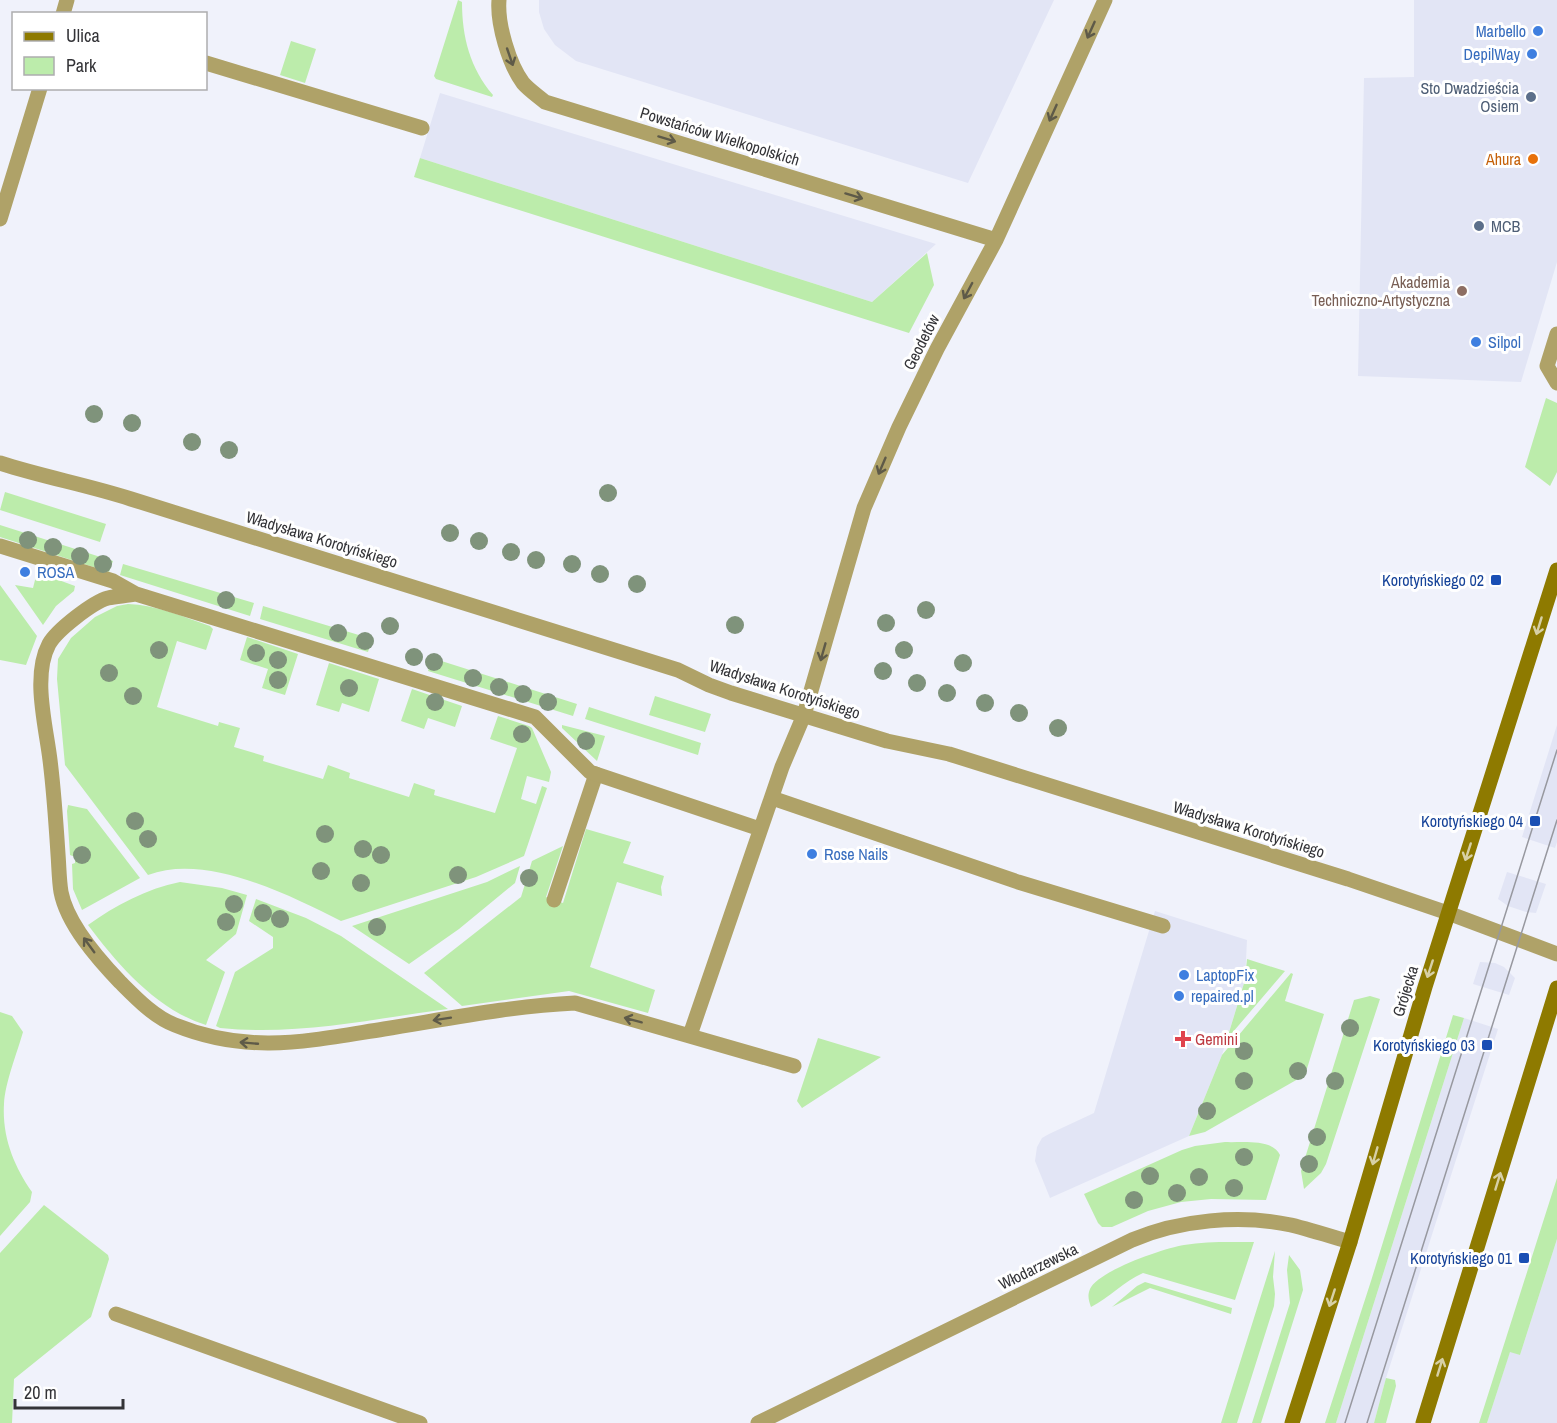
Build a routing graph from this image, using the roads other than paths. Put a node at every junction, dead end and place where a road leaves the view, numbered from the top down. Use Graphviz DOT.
graph roads {
  1 [pos="499,0"];
  2 [pos="1105,0"];
  3 [pos="207,63"];
  4 [pos="39,90"];
  5 [pos="422,128"];
  6 [pos="0,219"];
  7 [pos="996,240"];
  8 [pos="1557,334"];
  9 [pos="1557,383"];
  10 [pos="0,463"];
  11 [pos="0,546"];
  12 [pos="1557,570"];
  13 [pos="136,594"];
  14 [pos="804,715"];
  15 [pos="593,773"];
  16 [pos="772,798"];
  17 [pos="760,829"];
  18 [pos="554,900"];
  19 [pos="1448,914"];
  20 [pos="1163,926"];
  21 [pos="1557,954"];
  22 [pos="1557,988"];
  23 [pos="690,1035"];
  24 [pos="795,1066"];
  25 [pos="1350,1242"];
  26 [pos="116,1314"];
  27 [pos="420,1423"];
  28 [pos="758,1423"];
  29 [pos="1292,1423"];
  30 [pos="1423,1423"];
  1 -- 7 [label="street, Powstańców Wielkopolskich, one-way"];
  2 -- 7 [label="street, Geodetów, one-way"];
  3 -- 5 [label="street"];
  4 -- 6 [label="street"];
  7 -- 14 [label="street, Geodetów, one-way"];
  8 -- 9 [label="street"];
  10 -- 14 [label="street, Władysława Korotyńskiego"];
  11 -- 13 [label="street"];
  12 -- 19 [label="main road, Grójecka, one-way"];
  13 -- 15 [label="street"];
  23 -- 13 [label="street, one-way"];
  14 -- 16 [label="street, Geodetów"];
  14 -- 19 [label="street, Władysława Korotyńskiego"];
  15 -- 17 [label="street"];
  15 -- 18 [label="street"];
  16 -- 17 [label="street, Geodetów"];
  16 -- 20 [label="street"];
  17 -- 23 [label="street, Geodetów"];
  19 -- 21 [label="street, Władysława Korotyńskiego"];
  19 -- 25 [label="main road, Grójecka, one-way"];
  30 -- 22 [label="main road, one-way"];
  23 -- 24 [label="street"];
  25 -- 28 [label="street, Włodarzewska"];
  25 -- 29 [label="main road, Grójecka, one-way"];
  26 -- 27 [label="street"];
}
